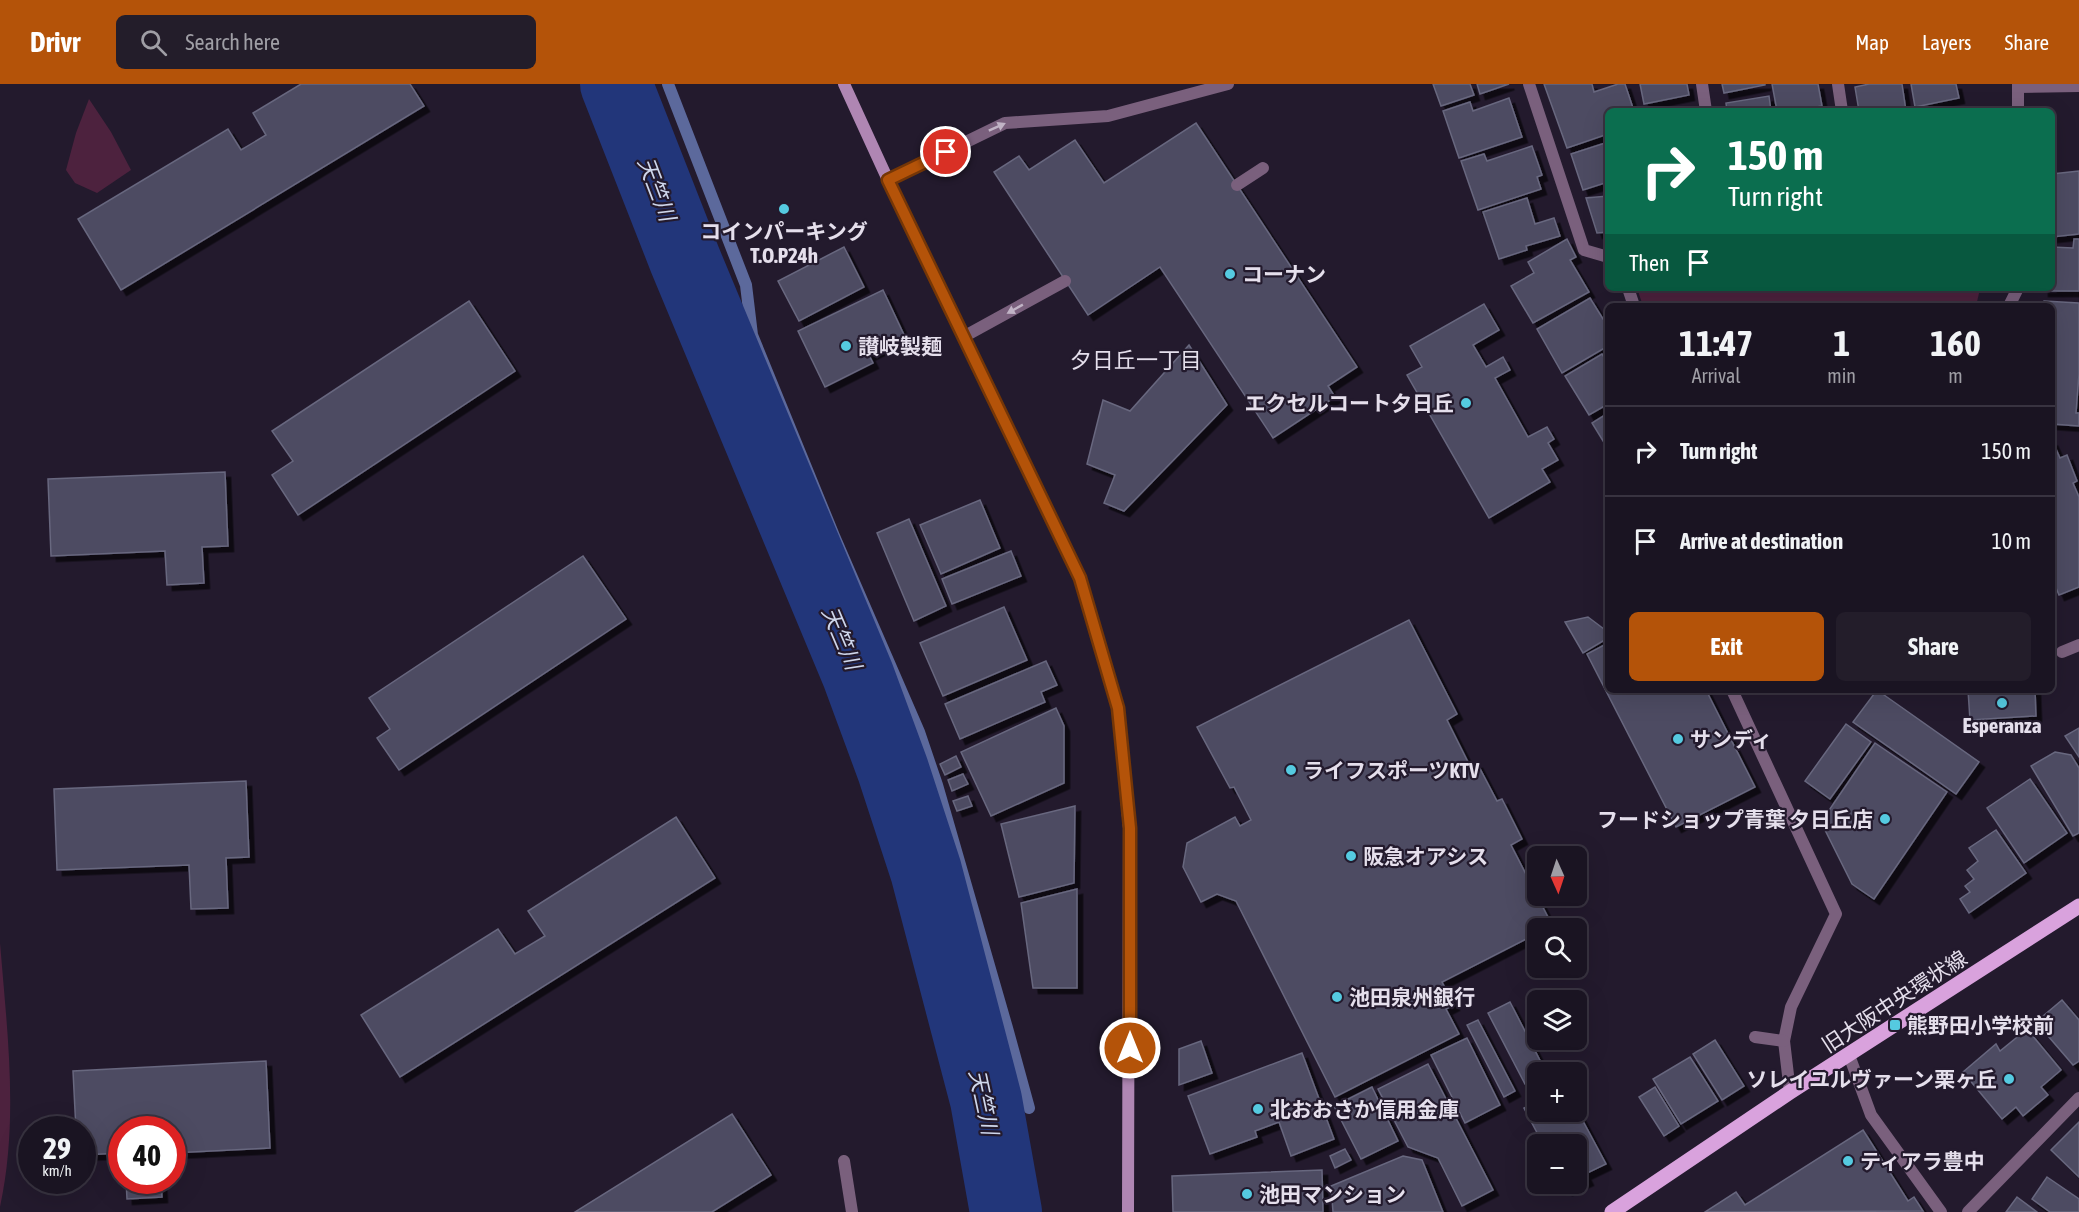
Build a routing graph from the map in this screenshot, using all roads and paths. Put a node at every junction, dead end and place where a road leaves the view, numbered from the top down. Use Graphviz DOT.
graph roads {
  1 [pos="844,84"];
  2 [pos="1228,84"];
  3 [pos="1529,84"];
  4 [pos="1702,84"];
  5 [pos="1838,84"];
  6 [pos="2018,85"];
  7 [pos="2079,86"];
  8 [pos="1706,108"];
  9 [pos="1842,108"];
  10 [pos="2018,108"];
  11 [pos="1263,168"];
  12 [pos="888,180"];
  13 [pos="1237,185"];
  14 [pos="1605,256"];
  15 [pos="1065,281"];
  16 [pos="964,336"];
  17 [pos="2079,645"];
  18 [pos="2062,652"];
  19 [pos="1733,693"];
  20 [pos="2079,906"];
  21 [pos="1755,1037"];
  22 [pos="1784,1041"];
  23 [pos="1849,1054"];
  24 [pos="1790,1092"];
  25 [pos="2079,1098"];
  26 [pos="844,1161"];
  27 [pos="852,1212"];
  28 [pos="1128,1212"];
  29 [pos="1612,1212"];
  30 [pos="1941,1212"];
  31 [pos="1968,1212"];
  1 -- 12 [label="street"];
  12 -- 2 [label="street, one-way"];
  3 -- 14 [label="street"];
  4 -- 8 [label="street"];
  5 -- 9 [label="street"];
  6 -- 7 [label="street"];
  6 -- 10 [label="street"];
  11 -- 13 [label="street"];
  12 -- 16 [label="street"];
  15 -- 16 [label="street, one-way"];
  16 -- 28 [label="street"];
  17 -- 18 [label="street"];
  19 -- 22 [label="street"];
  20 -- 23 [label="main road, 旧大阪中央環状線"];
  21 -- 22 [label="street"];
  22 -- 24 [label="street"];
  23 -- 24 [label="main road, 旧大阪中央環状線"];
  23 -- 30 [label="street"];
  24 -- 29 [label="main road, 旧大阪中央環状線"];
  25 -- 31 [label="street"];
  26 -- 27 [label="street"];
}
